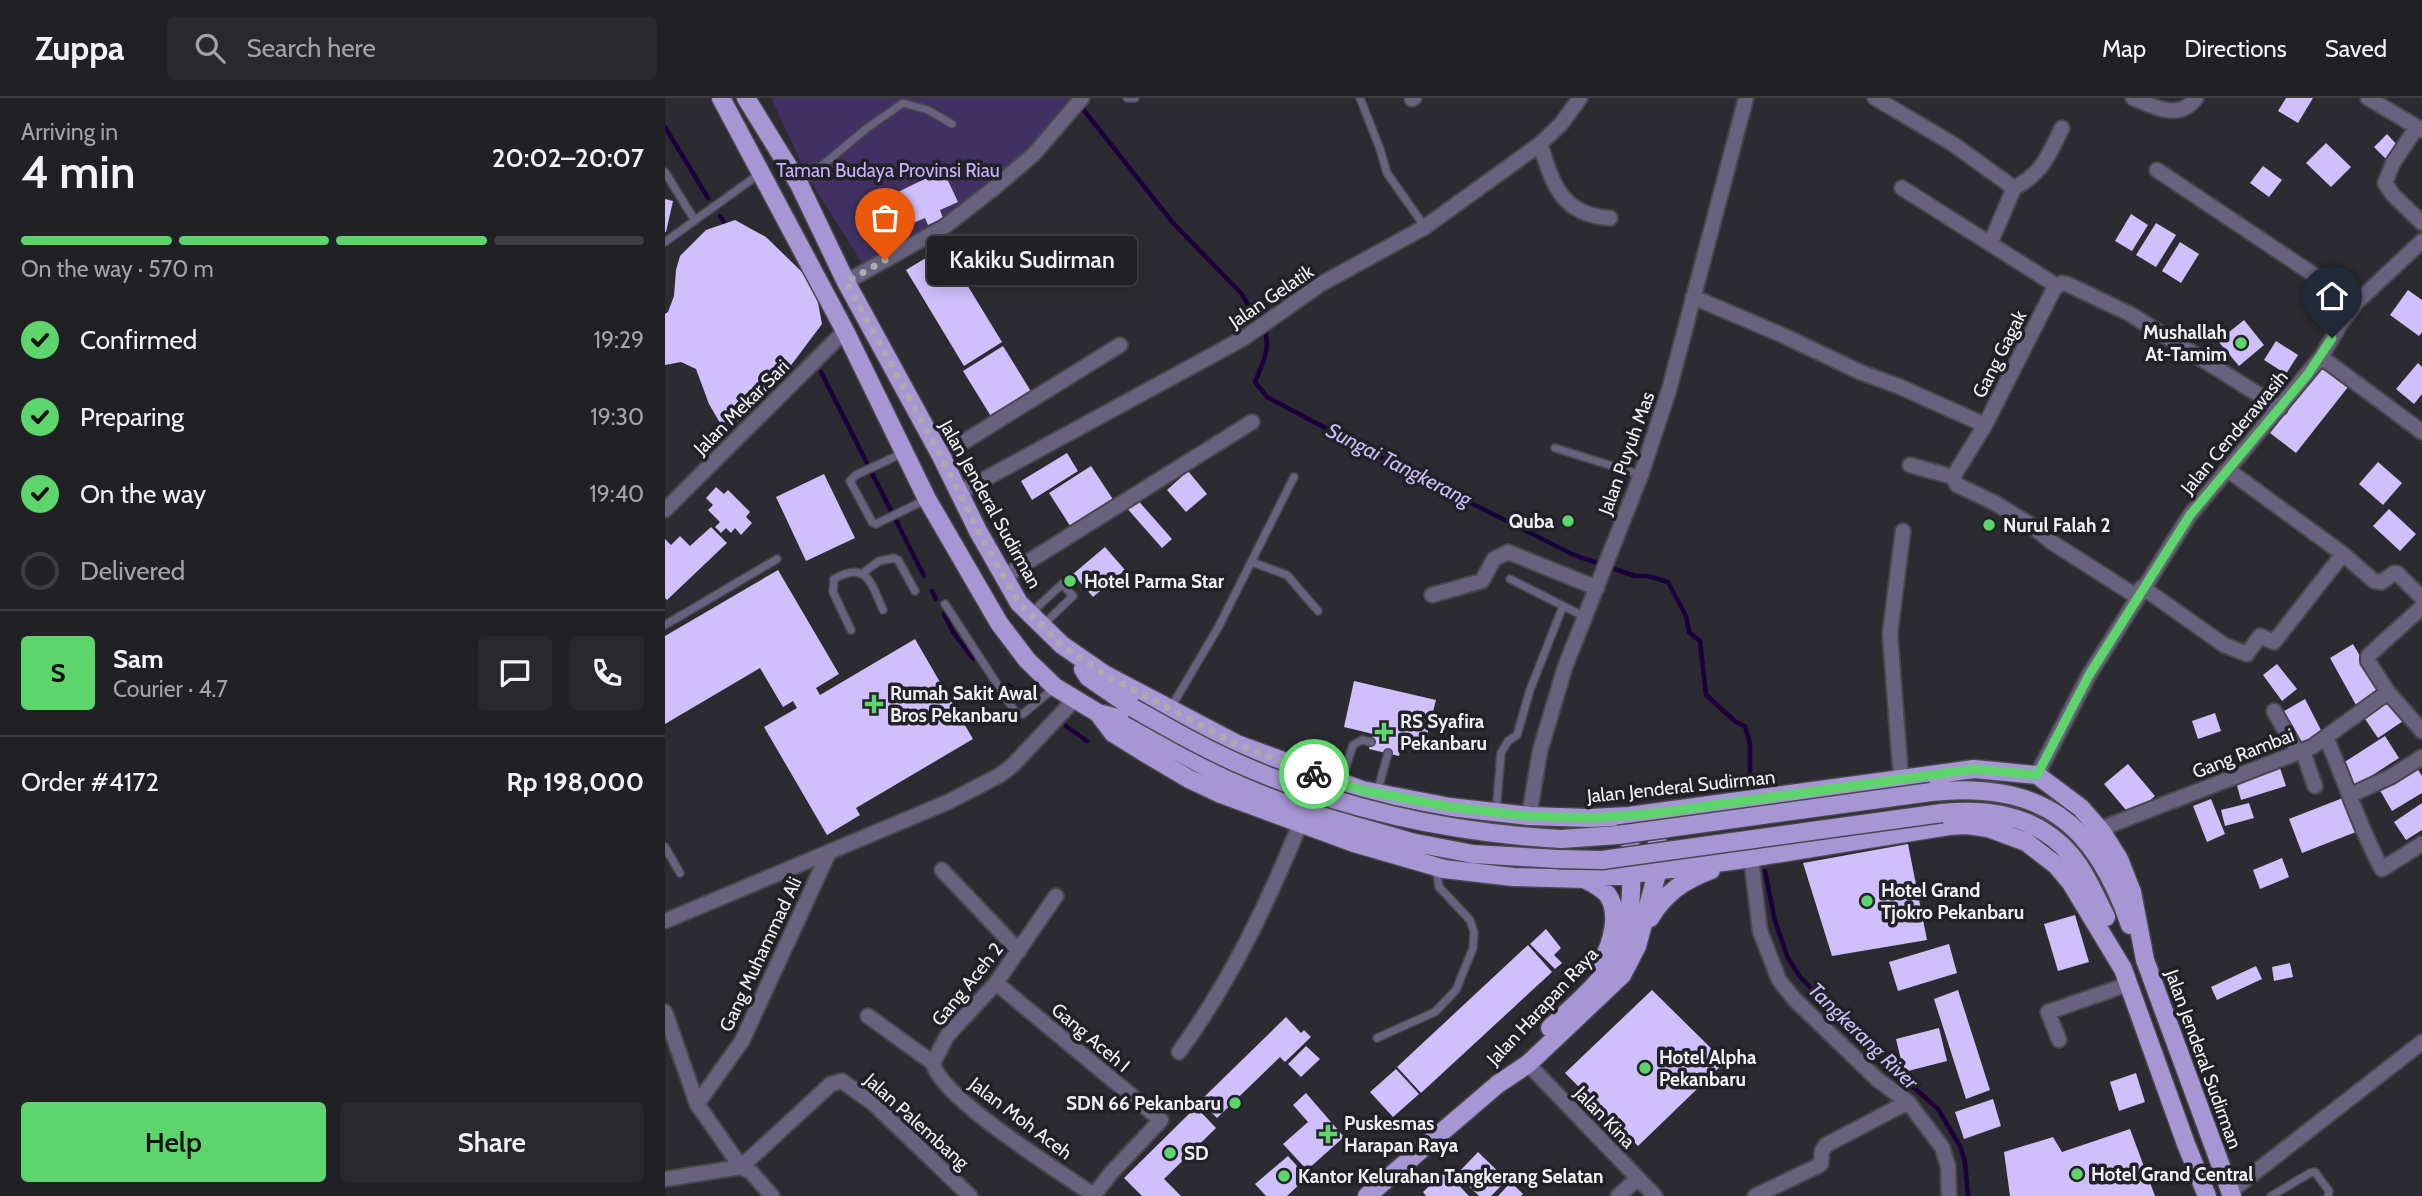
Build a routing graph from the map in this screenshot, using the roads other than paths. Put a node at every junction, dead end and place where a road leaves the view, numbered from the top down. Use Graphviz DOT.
graph roads {
  1 [pos="721,98"];
  2 [pos="746,98"];
  3 [pos="1082,98"];
  4 [pos="1127,98"];
  5 [pos="1135,98"];
  6 [pos="1360,98"];
  7 [pos="1580,98"];
  8 [pos="1746,98"];
  9 [pos="1874,98"];
  10 [pos="2133,98"];
  11 [pos="2196,98"];
  12 [pos="2368,98"];
  13 [pos="901,100"];
  14 [pos="952,124"];
  15 [pos="2062,128"];
  16 [pos="2420,129"];
  17 [pos="1540,144"];
  18 [pos="2157,170"];
  19 [pos="665,172"];
  20 [pos="762,172"];
  21 [pos="799,184"];
  22 [pos="1902,188"];
  23 [pos="2014,188"];
  24 [pos="1609,218"];
  25 [pos="694,219"];
  26 [pos="2422,223"];
  27 [pos="1425,227"];
  28 [pos="2422,241"];
  29 [pos="665,242"];
  30 [pos="1990,244"];
  31 [pos="846,282"];
  32 [pos="2057,286"];
  33 [pos="1693,297"];
  34 [pos="2356,303"];
  35 [pos="845,331"];
  36 [pos="1120,345"];
  37 [pos="2321,357"];
  38 [pos="2280,408"];
  39 [pos="1252,422"];
  40 [pos="1985,425"];
  41 [pos="2422,432"];
  42 [pos="1555,448"];
  43 [pos="904,453"];
  44 [pos="941,456"];
  45 [pos="1910,464"];
  46 [pos="2228,470"];
  47 [pos="1641,475"];
  48 [pos="1294,477"];
  49 [pos="1953,477"];
  50 [pos="959,493"];
  51 [pos="927,499"];
  52 [pos="665,510"];
  53 [pos="1903,531"];
  54 [pos="2343,554"];
  55 [pos="778,559"];
  56 [pos="1252,562"];
  57 [pos="863,573"];
  58 [pos="1005,576"];
  59 [pos="1510,579"];
  60 [pos="1599,583"];
  61 [pos="915,591"];
  62 [pos="2139,591"];
  63 [pos="1432,595"];
  64 [pos="2422,598"];
  65 [pos="945,604"];
  66 [pos="1563,606"];
  67 [pos="2422,607"];
  68 [pos="884,610"];
  69 [pos="1318,611"];
  70 [pos="1586,617"];
  71 [pos="1037,620"];
  72 [pos="665,625"];
  73 [pos="851,630"];
  74 [pos="1077,656"];
  75 [pos="1055,687"];
  76 [pos="2388,692"];
  77 [pos="1075,699"];
  78 [pos="1169,709"];
  79 [pos="2274,710"];
  80 [pos="1098,713"];
  81 [pos="1130,715"];
  82 [pos="2422,731"];
  83 [pos="2326,738"];
  84 [pos="1371,742"];
  85 [pos="2300,752"];
  86 [pos="1388,753"];
  87 [pos="2422,757"];
  88 [pos="2037,775"];
  89 [pos="1901,779"];
  90 [pos="1341,783"];
  91 [pos="2315,786"];
  92 [pos="1377,793"];
  93 [pos="2351,794"];
  94 [pos="1782,796"];
  95 [pos="1496,812"];
  96 [pos="1656,813"];
  97 [pos="1529,816"];
  98 [pos="1629,816"];
  99 [pos="1300,824"];
  100 [pos="2100,829"];
  101 [pos="2422,844"];
  102 [pos="665,847"];
  103 [pos="829,852"];
  104 [pos="1788,852"];
  105 [pos="1744,859"];
  106 [pos="1436,866"];
  107 [pos="942,870"];
  108 [pos="1658,870"];
  109 [pos="680,873"];
  110 [pos="1631,874"];
  111 [pos="1521,877"];
  112 [pos="1584,878"];
  113 [pos="1056,896"];
  114 [pos="665,921"];
  115 [pos="1637,946"];
  116 [pos="2129,946"];
  117 [pos="1019,951"];
  118 [pos="2145,960"];
  119 [pos="2126,976"];
  120 [pos="996,984"];
  121 [pos="1574,1004"];
  122 [pos="665,1012"];
  123 [pos="867,1016"];
  124 [pos="1377,1038"];
  125 [pos="2059,1040"];
  126 [pos="2422,1042"];
  127 [pos="1179,1052"];
  128 [pos="933,1063"];
  129 [pos="1528,1064"];
  130 [pos="1498,1084"];
  131 [pos="1908,1102"];
  132 [pos="697,1104"];
  133 [pos="741,1167"];
  134 [pos="1638,1178"];
  135 [pos="665,1179"];
  136 [pos="2232,1194"];
  137 [pos="772,1196"];
  138 [pos="970,1196"];
  139 [pos="1094,1196"];
  140 [pos="1367,1196"];
  141 [pos="1618,1196"];
  142 [pos="1655,1196"];
  143 [pos="1755,1196"];
  144 [pos="1949,1196"];
  145 [pos="2207,1196"];
  146 [pos="2271,1196"];
  147 [pos="2328,1196"];
  1 -- 20 [label="main road"];
  2 -- 21 [label="main road, Jalan Jenderal Sudirman"];
  3 -- 31 [label="street"];
  4 -- 5 [label="lane"];
  6 -- 27 [label="lane"];
  7 -- 17 [label="street, Jalan Gelatik"];
  8 -- 33 [label="street, Jalan Puyuh Mas"];
  9 -- 23 [label="street"];
  10 -- 11 [label="street"];
  12 -- 16 [label="street"];
  13 -- 14 [label="lane"];
  13 -- 21 [label="lane"];
  15 -- 23 [label="street"];
  16 -- 26 [label="street"];
  17 -- 24 [label="street"];
  17 -- 27 [label="street, Jalan Gelatik"];
  18 -- 34 [label="street"];
  19 -- 25 [label="lane"];
  20 -- 25 [label="lane"];
  20 -- 35 [label="main road"];
  21 -- 31 [label="main road, Jalan Jenderal Sudirman"];
  22 -- 30 [label="street"];
  23 -- 30 [label="street"];
  25 -- 29 [label="lane"];
  27 -- 50 [label="street, Jalan Gelatik"];
  28 -- 34 [label="street, Jalan Cenderawasih"];
  30 -- 32 [label="street"];
  31 -- 44 [label="main road, Jalan Jenderal Sudirman"];
  32 -- 38 [label="street"];
  32 -- 40 [label="street, Gang Gagak"];
  33 -- 40 [label="street, Gang Gagak"];
  33 -- 47 [label="street, Jalan Puyuh Mas"];
  34 -- 37 [label="street, Jalan Cenderawasih"];
  35 -- 43 [label="main road"];
  35 -- 52 [label="street, Jalan Mekar Sari"];
  36 -- 44 [label="street"];
  37 -- 38 [label="street, Jalan Cenderawasih"];
  37 -- 41 [label="street"];
  38 -- 46 [label="street, Jalan Cenderawasih"];
  39 -- 58 [label="street"];
  40 -- 49 [label="street"];
  42 -- 47 [label="lane"];
  43 -- 51 [label="main road"];
  43 -- 51 [label="lane"];
  44 -- 50 [label="main road, Jalan Jenderal Sudirman"];
  45 -- 49 [label="street"];
  46 -- 54 [label="street"];
  46 -- 62 [label="street, Jalan Cenderawasih"];
  47 -- 60 [label="street, Jalan Puyuh Mas"];
  48 -- 56 [label="lane"];
  49 -- 62 [label="street"];
  50 -- 58 [label="main road, Jalan Jenderal Sudirman"];
  51 -- 75 [label="main road"];
  53 -- 89 [label="street"];
  54 -- 62 [label="street"];
  54 -- 64 [label="street"];
  55 -- 72 [label="lane"];
  56 -- 69 [label="lane"];
  56 -- 78 [label="lane"];
  57 -- 61 [label="lane"];
  57 -- 68 [label="lane"];
  57 -- 73 [label="lane"];
  58 -- 71 [label="main road, Jalan Jenderal Sudirman"];
  59 -- 66 [label="lane"];
  60 -- 63 [label="street"];
  60 -- 70 [label="street, Jalan Puyuh Mas"];
  62 -- 88 [label="street, Jalan Cenderawasih"];
  65 -- 75 [label="lane"];
  66 -- 70 [label="lane"];
  66 -- 95 [label="lane"];
  67 -- 76 [label="street"];
  70 -- 97 [label="street, Jalan Puyuh Mas"];
  71 -- 71 [label="lane"];
  71 -- 74 [label="main road, Jalan Jenderal Sudirman"];
  74 -- 78 [label="main road, Jalan Jenderal Sudirman"];
  74 -- 81 [label="main road"];
  75 -- 77 [label="main road"];
  76 -- 82 [label="street"];
  76 -- 83 [label="street, Gang Rambai"];
  77 -- 80 [label="main road"];
  77 -- 103 [label="street, Gang Muhammad Ali"];
  78 -- 90 [label="main road, Jalan Jenderal Sudirman"];
  79 -- 85 [label="street"];
  80 -- 81 [label="main road"];
  80 -- 99 [label="main road"];
  81 -- 116 [label="main road, bridge"];
  83 -- 85 [label="street, Gang Rambai"];
  83 -- 93 [label="street"];
  84 -- 90 [label="lane"];
  85 -- 91 [label="street"];
  85 -- 100 [label="street, Gang Rambai"];
  86 -- 92 [label="lane"];
  87 -- 93 [label="street"];
  88 -- 89 [label="main road, Jalan Jenderal Sudirman"];
  88 -- 100 [label="main road, Jalan Jenderal Sudirman"];
  89 -- 94 [label="main road, Jalan Jenderal Sudirman"];
  90 -- 92 [label="main road, Jalan Jenderal Sudirman"];
  92 -- 95 [label="main road, Jalan Jenderal Sudirman"];
  93 -- 101 [label="street"];
  94 -- 96 [label="main road, Jalan Jenderal Sudirman"];
  94 -- 104 [label="main road"];
  95 -- 97 [label="main road, Jalan Jenderal Sudirman"];
  96 -- 98 [label="main road, Jalan Jenderal Sudirman"];
  96 -- 108 [label="main road, Jalan Harapan Raya"];
  97 -- 98 [label="main road, Jalan Jenderal Sudirman"];
  97 -- 111 [label="main road"];
  98 -- 110 [label="main road, Jalan Harapan Raya"];
  99 -- 106 [label="main road"];
  99 -- 127 [label="street"];
  100 -- 118 [label="main road, Jalan Jenderal Sudirman"];
  102 -- 109 [label="lane"];
  103 -- 114 [label="street, Gang Muhammad Ali"];
  103 -- 132 [label="street, Gang Muhammad Ali"];
  104 -- 105 [label="main road"];
  104 -- 119 [label="main road"];
  105 -- 108 [label="main road"];
  105 -- 115 [label="main road"];
  105 -- 131 [label="street"];
  106 -- 111 [label="main road"];
  106 -- 124 [label="lane"];
  107 -- 117 [label="street"];
  108 -- 110 [label="main road"];
  108 -- 115 [label="main road, Jalan Harapan Raya"];
  110 -- 112 [label="main road"];
  110 -- 121 [label="main road, Jalan Harapan Raya"];
  111 -- 112 [label="main road"];
  112 -- 121 [label="main road"];
  113 -- 117 [label="street, Gang Aceh 2"];
  115 -- 129 [label="main road, Jalan Harapan Raya"];
  116 -- 118 [label="main road"];
  116 -- 119 [label="main road"];
  117 -- 120 [label="street, Gang Aceh 2"];
  118 -- 136 [label="main road, Jalan Jenderal Sudirman"];
  119 -- 125 [label="street"];
  119 -- 145 [label="main road"];
  120 -- 128 [label="street, Gang Aceh 2"];
  120 -- 139 [label="street, Gang Aceh I"];
  121 -- 130 [label="main road, Jalan Harapan Raya"];
  122 -- 132 [label="street"];
  123 -- 128 [label="street, Jalan Moh Aceh"];
  126 -- 136 [label="street"];
  128 -- 139 [label="street, Jalan Moh Aceh"];
  129 -- 130 [label="main road, Jalan Harapan Raya"];
  129 -- 134 [label="street, Jalan Kina"];
  130 -- 140 [label="main road, Jalan Harapan Raya"];
  131 -- 143 [label="street"];
  131 -- 144 [label="street"];
  132 -- 133 [label="street"];
  133 -- 135 [label="street"];
  133 -- 137 [label="street"];
  133 -- 138 [label="street, Jalan Palembang"];
  134 -- 141 [label="street"];
  134 -- 142 [label="street, Jalan Kina"];
  146 -- 147 [label="lane"];
}
